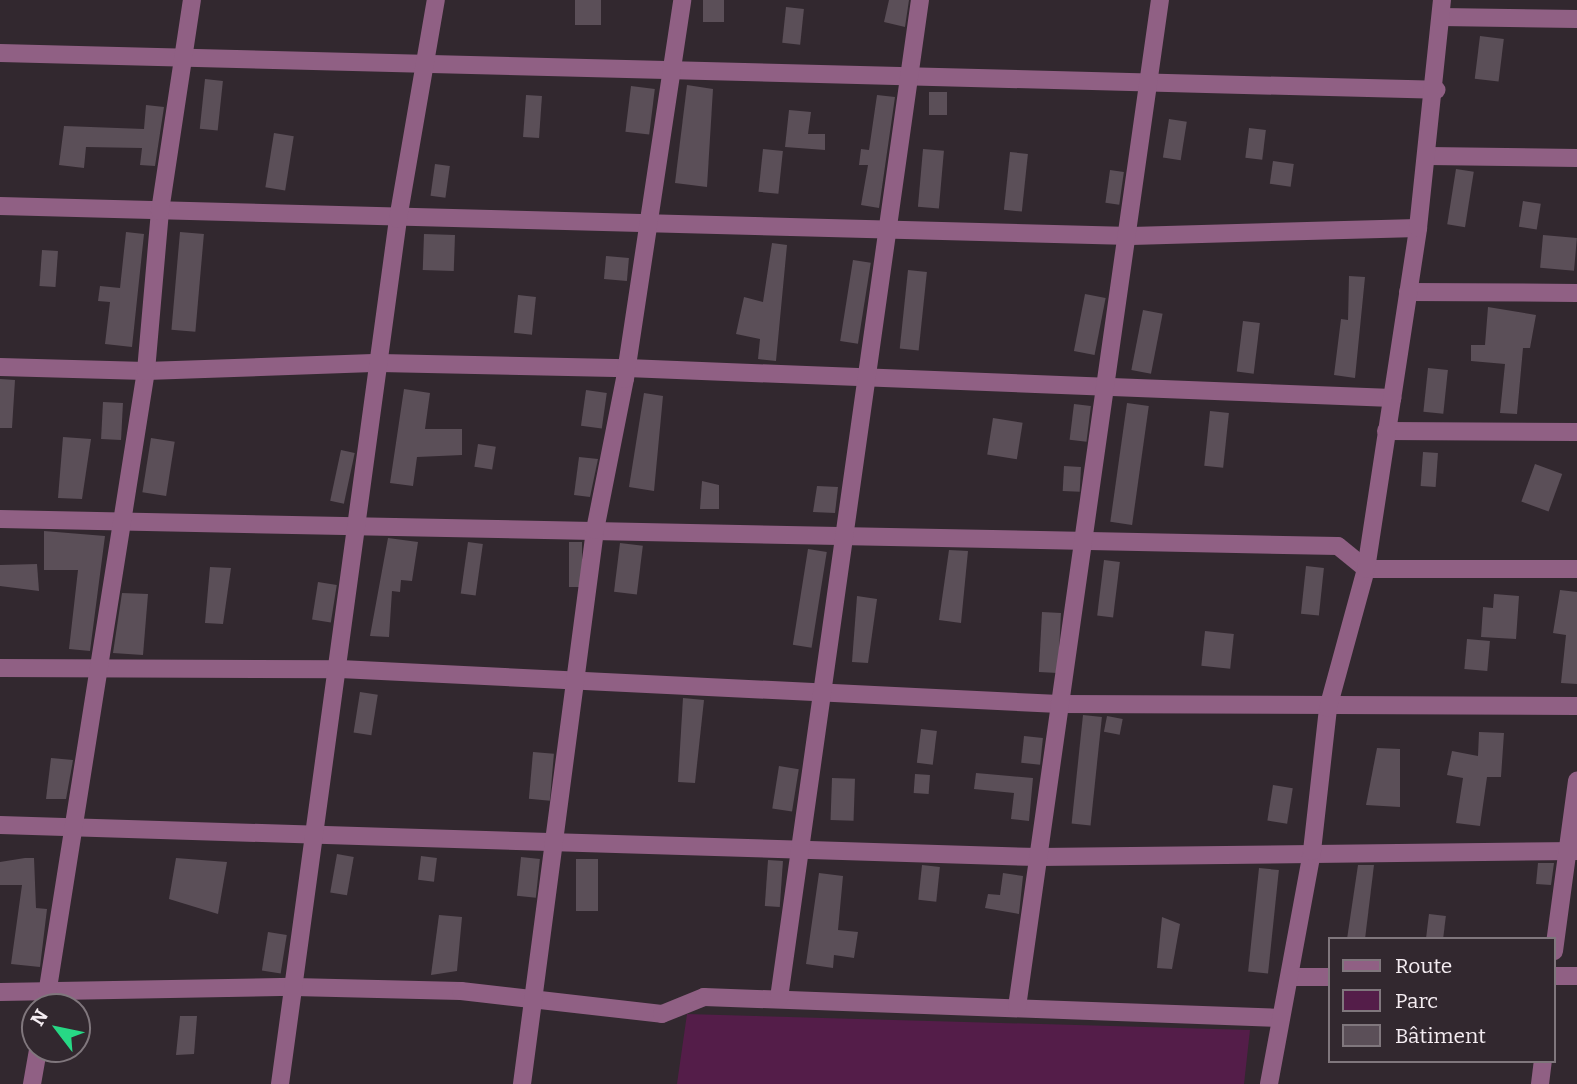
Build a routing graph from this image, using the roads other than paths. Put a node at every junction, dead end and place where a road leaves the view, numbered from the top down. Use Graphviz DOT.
graph roads {
  1 [pos="192,0"];
  2 [pos="436,0"];
  3 [pos="682,0"];
  4 [pos="919,0"];
  5 [pos="1160,0"];
  6 [pos="1442,8"];
  7 [pos="1577,19"];
  8 [pos="0,53"];
  9 [pos="185,55"];
  10 [pos="424,66"];
  11 [pos="673,70"];
  12 [pos="905,80"];
  13 [pos="1144,85"];
  14 [pos="1437,90"];
  15 [pos="1428,156"];
  16 [pos="1577,158"];
  17 [pos="0,206"];
  18 [pos="160,211"];
  19 [pos="398,219"];
  20 [pos="647,225"];
  21 [pos="1418,228"];
  22 [pos="888,230"];
  23 [pos="1124,236"];
  24 [pos="1408,292"];
  25 [pos="1577,293"];
  26 [pos="380,363"];
  27 [pos="0,367"];
  28 [pos="627,368"];
  29 [pos="145,371"];
  30 [pos="867,377"];
  31 [pos="1105,385"];
  32 [pos="1392,398"];
  33 [pos="1386,431"];
  34 [pos="1577,432"];
  35 [pos="0,519"];
  36 [pos="122,520"];
  37 [pos="359,525"];
  38 [pos="595,530"];
  39 [pos="845,540"];
  40 [pos="1085,544"];
  41 [pos="1366,569"];
  42 [pos="1577,569"];
  43 [pos="0,668"];
  44 [pos="340,668"];
  45 [pos="99,671"];
  46 [pos="578,679"];
  47 [pos="821,691"];
  48 [pos="1059,704"];
  49 [pos="1577,706"];
  50 [pos="1328,708"];
  51 [pos="1577,781"];
  52 [pos="0,825"];
  53 [pos="73,832"];
  54 [pos="317,837"];
  55 [pos="551,842"];
  56 [pos="803,847"];
  57 [pos="1311,851"];
  58 [pos="1572,851"];
  59 [pos="1038,857"];
  60 [pos="1556,940"];
  61 [pos="1556,976"];
  62 [pos="1577,976"];
  63 [pos="1290,977"];
  64 [pos="1328,977"];
  65 [pos="294,987"];
  66 [pos="0,992"];
  67 [pos="47,993"];
  68 [pos="21,996"];
  69 [pos="532,997"];
  70 [pos="91,998"];
  71 [pos="779,998"];
  72 [pos="1017,1007"];
  73 [pos="1281,1017"];
  74 [pos="36,1063"];
  75 [pos="1543,1063"];
  76 [pos="32,1084"];
  77 [pos="280,1084"];
  78 [pos="522,1084"];
  79 [pos="1269,1084"];
  80 [pos="1540,1084"];
  1 -- 9 [label="street"];
  2 -- 10 [label="street"];
  3 -- 11 [label="street"];
  4 -- 12 [label="street"];
  5 -- 13 [label="street"];
  6 -- 7 [label="street"];
  6 -- 14 [label="street"];
  8 -- 9 [label="street"];
  9 -- 10 [label="street"];
  9 -- 18 [label="street"];
  10 -- 11 [label="street"];
  10 -- 19 [label="street"];
  11 -- 12 [label="street"];
  11 -- 20 [label="street"];
  12 -- 13 [label="street"];
  12 -- 22 [label="street"];
  13 -- 14 [label="street"];
  13 -- 23 [label="street"];
  14 -- 15 [label="street"];
  15 -- 16 [label="street"];
  15 -- 21 [label="street"];
  17 -- 18 [label="street"];
  18 -- 19 [label="street"];
  18 -- 29 [label="street"];
  19 -- 20 [label="street"];
  19 -- 26 [label="street"];
  20 -- 22 [label="street"];
  20 -- 28 [label="street"];
  21 -- 23 [label="street"];
  21 -- 24 [label="street"];
  22 -- 23 [label="street"];
  22 -- 30 [label="street"];
  23 -- 31 [label="street"];
  24 -- 25 [label="street"];
  24 -- 32 [label="street"];
  26 -- 28 [label="street"];
  26 -- 29 [label="street"];
  26 -- 37 [label="street"];
  27 -- 29 [label="street"];
  28 -- 30 [label="street"];
  28 -- 38 [label="street"];
  29 -- 36 [label="street"];
  30 -- 31 [label="street"];
  30 -- 39 [label="street"];
  31 -- 32 [label="street"];
  31 -- 40 [label="street"];
  32 -- 33 [label="street"];
  33 -- 34 [label="street"];
  33 -- 41 [label="street"];
  35 -- 36 [label="street"];
  36 -- 37 [label="street"];
  36 -- 45 [label="street"];
  37 -- 38 [label="street"];
  37 -- 44 [label="street"];
  38 -- 39 [label="street"];
  38 -- 46 [label="street"];
  39 -- 40 [label="street"];
  39 -- 47 [label="street"];
  40 -- 41 [label="street"];
  40 -- 48 [label="street"];
  41 -- 42 [label="street"];
  41 -- 50 [label="street"];
  43 -- 45 [label="street"];
  44 -- 45 [label="street"];
  44 -- 46 [label="street"];
  44 -- 54 [label="street"];
  45 -- 53 [label="street"];
  46 -- 47 [label="street"];
  46 -- 55 [label="street"];
  47 -- 48 [label="street"];
  47 -- 56 [label="street"];
  48 -- 50 [label="street"];
  48 -- 59 [label="street"];
  49 -- 50 [label="street"];
  50 -- 57 [label="street"];
  51 -- 58 [label="street"];
  52 -- 53 [label="street"];
  53 -- 54 [label="street"];
  53 -- 67 [label="street"];
  54 -- 55 [label="street"];
  54 -- 65 [label="street"];
  55 -- 56 [label="street"];
  55 -- 69 [label="street"];
  56 -- 59 [label="street"];
  56 -- 71 [label="street"];
  57 -- 58 [label="street"];
  57 -- 59 [label="street"];
  57 -- 63 [label="street"];
  58 -- 60 [label="street"];
  59 -- 72 [label="street"];
  61 -- 62 [label="street"];
  63 -- 64 [label="street"];
  63 -- 73 [label="street"];
  65 -- 69 [label="street"];
  65 -- 70 [label="street"];
  65 -- 77 [label="street"];
  66 -- 68 [label="street"];
  69 -- 71 [label="street"];
  69 -- 78 [label="street"];
  71 -- 72 [label="street"];
  72 -- 73 [label="street"];
  73 -- 79 [label="street"];
  74 -- 76 [label="street"];
  75 -- 80 [label="street"];
}
